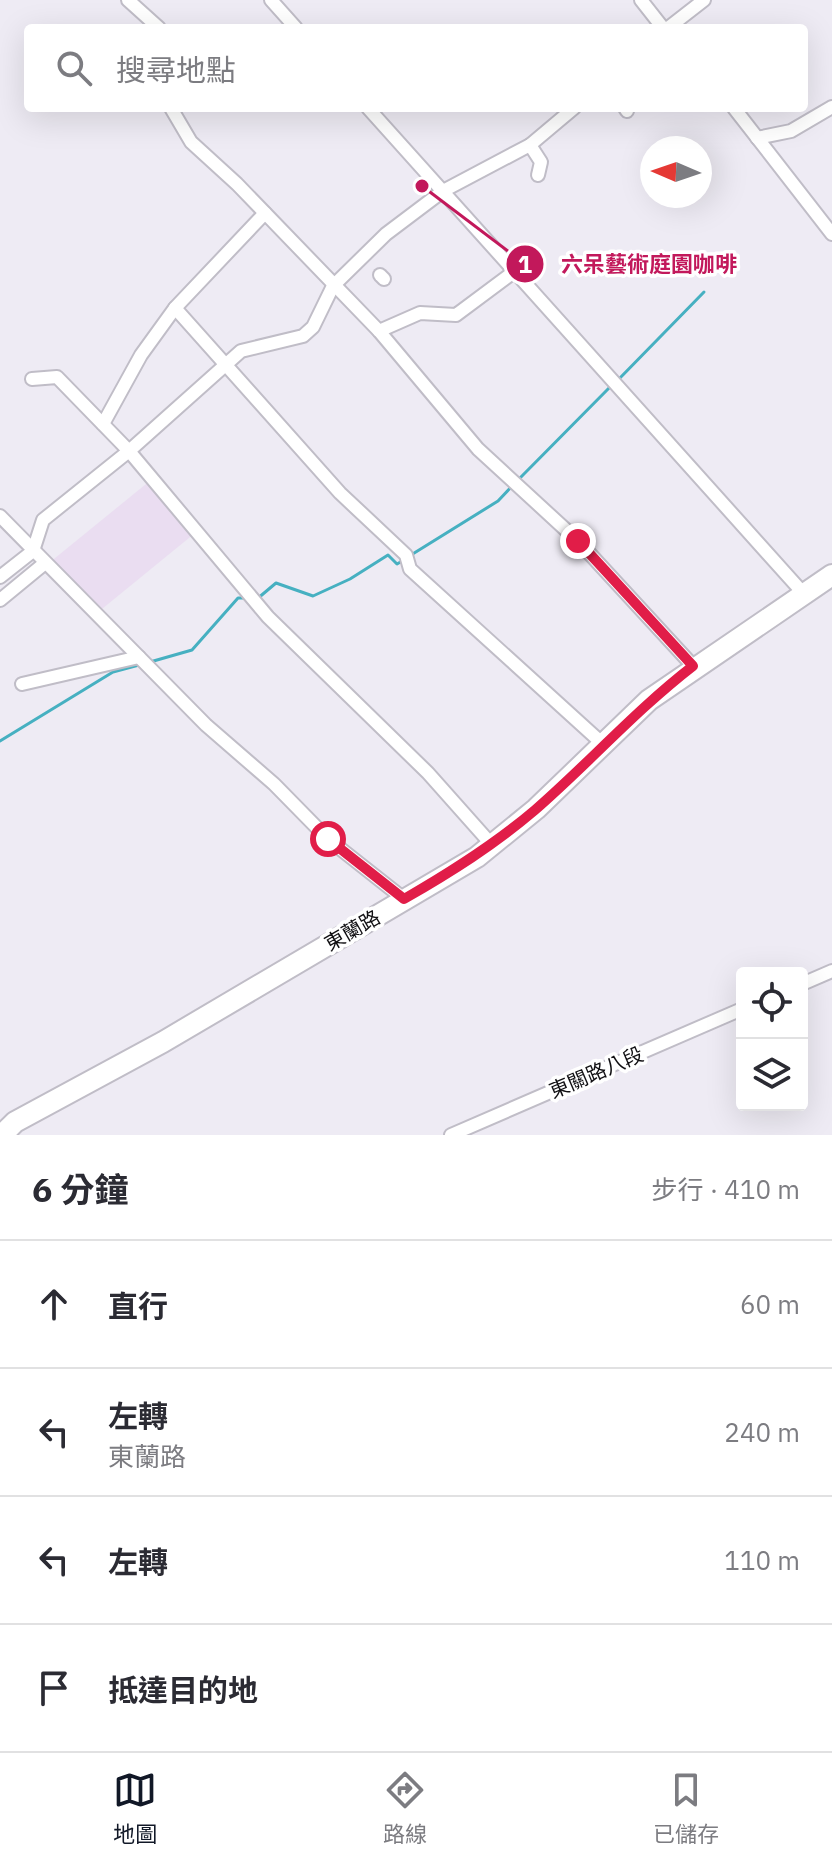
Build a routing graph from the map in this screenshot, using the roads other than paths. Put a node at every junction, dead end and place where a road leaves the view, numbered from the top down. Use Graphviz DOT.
graph roads {
  1 [pos="128,0"];
  2 [pos="271,0"];
  3 [pos="641,0"];
  4 [pos="704,0"];
  5 [pos="155,24"];
  6 [pos="292,24"];
  7 [pos="662,24"];
  8 [pos="671,24"];
  9 [pos="832,107"];
  10 [pos="173,112"];
  11 [pos="372,112"];
  12 [pos="569,112"];
  13 [pos="737,112"];
  14 [pos="757,138"];
  15 [pos="530,145"];
  16 [pos="538,175"];
  17 [pos="443,191"];
  18 [pos="265,213"];
  19 [pos="832,234"];
  20 [pos="515,271"];
  21 [pos="333,286"];
  22 [pos="175,308"];
  23 [pos="379,331"];
  24 [pos="225,368"];
  25 [pos="32,379"];
  26 [pos="103,424"];
  27 [pos="129,451"];
  28 [pos="0,516"];
  29 [pos="33,551"];
  30 [pos="45,563"];
  31 [pos="832,575"];
  32 [pos="0,577"];
  33 [pos="804,594"];
  34 [pos="0,600"];
  35 [pos="139,657"];
  36 [pos="693,666"];
  37 [pos="22,684"];
  38 [pos="604,745"];
  39 [pos="492,845"];
  40 [pos="404,899"];
  41 [pos="832,971"];
  42 [pos="832,978"];
  43 [pos="808,982"];
  44 [pos="808,984"];
  45 [pos="736,1012"];
  46 [pos="2,1135"];
  47 [pos="451,1135"];
  1 -- 5 [label="street"];
  2 -- 6 [label="street"];
  3 -- 7 [label="street"];
  4 -- 8 [label="street"];
  9 -- 14 [label="street"];
  10 -- 18 [label="street"];
  11 -- 17 [label="street"];
  12 -- 15 [label="street"];
  13 -- 14 [label="street"];
  14 -- 19 [label="street"];
  15 -- 16 [label="street"];
  15 -- 17 [label="street"];
  17 -- 20 [label="street"];
  17 -- 21 [label="street"];
  18 -- 21 [label="street"];
  18 -- 22 [label="street"];
  20 -- 23 [label="street"];
  20 -- 33 [label="street"];
  21 -- 23 [label="street"];
  21 -- 24 [label="street"];
  22 -- 24 [label="street"];
  22 -- 26 [label="street"];
  23 -- 36 [label="street"];
  24 -- 27 [label="street"];
  24 -- 38 [label="street"];
  25 -- 26 [label="street"];
  26 -- 27 [label="street"];
  27 -- 29 [label="street"];
  27 -- 39 [label="street"];
  28 -- 29 [label="street"];
  29 -- 30 [label="street"];
  29 -- 32 [label="street"];
  30 -- 34 [label="street"];
  30 -- 35 [label="street"];
  31 -- 33 [label="main road, 東蘭路"];
  33 -- 36 [label="main road, 東蘭路"];
  35 -- 37 [label="street"];
  35 -- 40 [label="street"];
  36 -- 38 [label="main road, 東蘭路"];
  38 -- 39 [label="main road, 東蘭路"];
  39 -- 40 [label="main road, 東蘭路"];
  40 -- 46 [label="main road, 東蘭路"];
  41 -- 43 [label="street"];
  42 -- 44 [label="street"];
  45 -- 47 [label="street, 東關路八段"];
}
